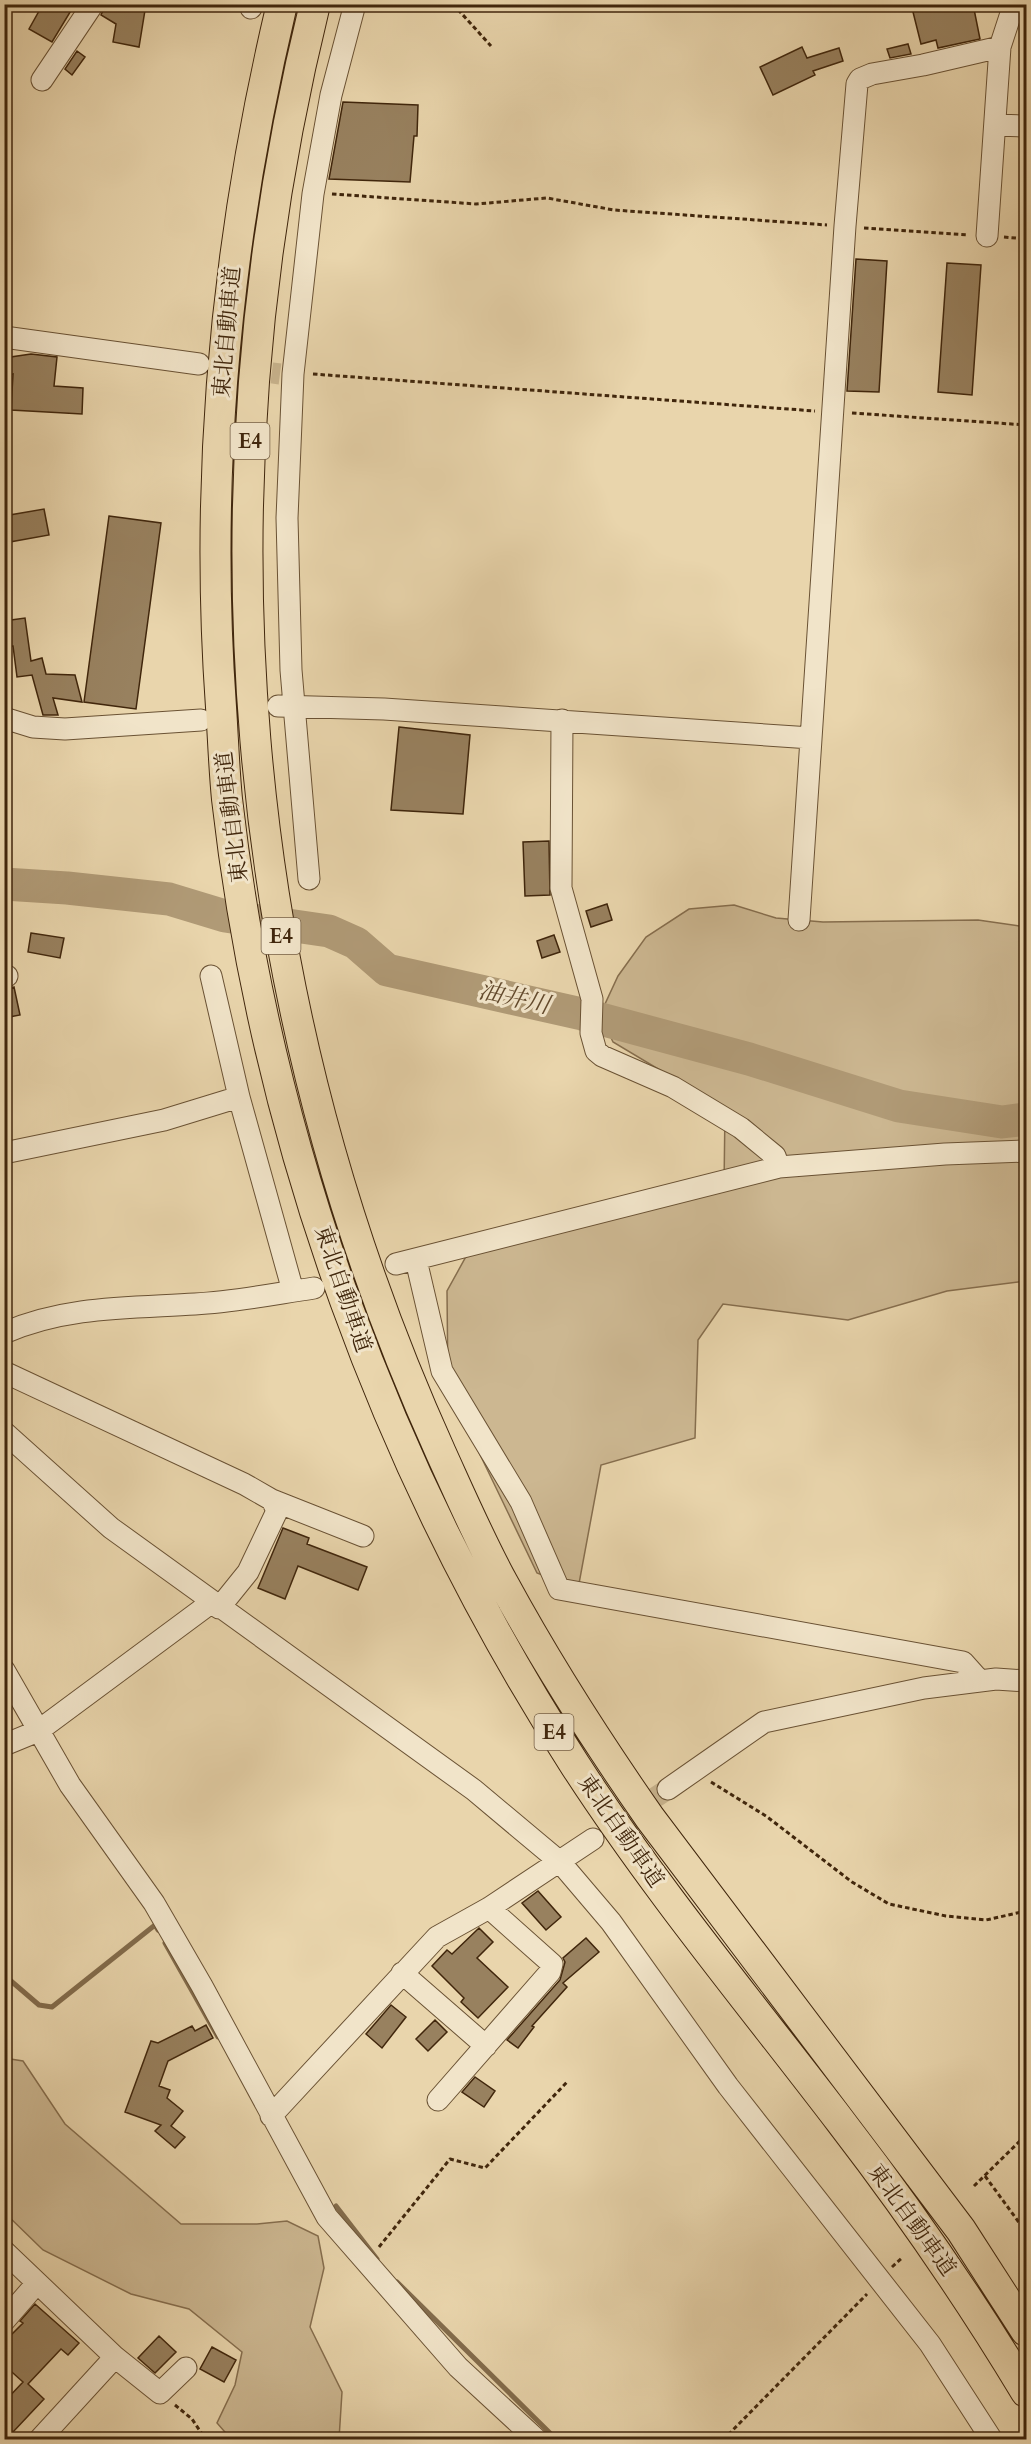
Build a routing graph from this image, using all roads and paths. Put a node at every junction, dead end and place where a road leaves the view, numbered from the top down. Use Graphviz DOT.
graph roads {
  1 [pos="93,4"];
  2 [pos="282,4"];
  3 [pos="315,4"];
  4 [pos="355,4"];
  5 [pos="453,4"];
  6 [pos="1014,4"];
  7 [pos="490,46"];
  8 [pos="1000,47"];
  9 [pos="42,80"];
  10 [pos="995,125"];
  11 [pos="1026,126"];
  12 [pos="312,194"];
  13 [pos="845,226"];
  14 [pos="987,236"];
  15 [pos="1026,238"];
  16 [pos="4,336"];
  17 [pos="199,364"];
  18 [pos="286,374"];
  19 [pos="834,412"];
  20 [pos="1026,425"];
  21 [pos="285,705"];
  22 [pos="5,716"];
  23 [pos="201,720"];
  24 [pos="562,720"];
  25 [pos="811,738"];
  26 [pos="309,879"];
  27 [pos="800,920"];
  28 [pos="211,976"];
  29 [pos="239,1097"];
  30 [pos="1026,1151"];
  31 [pos="4,1153"];
  32 [pos="779,1167"];
  33 [pos="4,1334"];
  34 [pos="4,1372"];
  35 [pos="4,1432"];
  36 [pos="272,1500"];
  37 [pos="363,1536"];
  38 [pos="216,1605"];
  39 [pos="4,1670"];
  40 [pos="980,1681"];
  41 [pos="1026,1681"];
  42 [pos="38,1731"];
  43 [pos="4,1745"];
  44 [pos="692,1770"];
  45 [pos="668,1789"];
  46 [pos="593,1839"];
  47 [pos="560,1862"];
  48 [pos="489,1908"];
  49 [pos="1026,1911"];
  50 [pos="402,1973"];
  51 [pos="486,2046"];
  52 [pos="568,2081"];
  53 [pos="438,2100"];
  54 [pos="271,2116"];
  55 [pos="1026,2135"];
  56 [pos="985,2176"];
  57 [pos="974,2186"];
  58 [pos="1026,2232"];
  59 [pos="379,2246"];
  60 [pos="4,2251"];
  61 [pos="902,2258"];
  62 [pos="880,2280"];
  63 [pos="38,2283"];
  64 [pos="4,2321"];
  65 [pos="1026,2331"];
  66 [pos="116,2356"];
  67 [pos="186,2368"];
  68 [pos="1026,2392"];
  69 [pos="160,2393"];
  70 [pos="39,2439"];
  71 [pos="206,2439"];
  72 [pos="537,2439"];
  73 [pos="723,2439"];
  74 [pos="992,2439"];
  1 -- 9 [label="street"];
  2 -- 68 [label="highway, 東北自動車道 / E4"];
  3 -- 65 [label="highway, 東北自動車道 / E4"];
  4 -- 12 [label="street"];
  5 -- 7 [label="path"];
  6 -- 8 [label="street"];
  8 -- 10 [label="street"];
  8 -- 13 [label="street"];
  10 -- 11 [label="street"];
  10 -- 14 [label="street"];
  12 -- 13 [label="path"];
  12 -- 18 [label="street"];
  13 -- 14 [label="path"];
  13 -- 19 [label="street"];
  14 -- 15 [label="path"];
  16 -- 17 [label="street"];
  18 -- 19 [label="path"];
  18 -- 21 [label="street"];
  19 -- 20 [label="path"];
  19 -- 25 [label="street"];
  21 -- 24 [label="street"];
  21 -- 26 [label="street"];
  22 -- 23 [label="street"];
  24 -- 25 [label="street"];
  24 -- 32 [label="street"];
  25 -- 27 [label="street"];
  28 -- 29 [label="street"];
  29 -- 31 [label="street"];
  29 -- 33 [label="street"];
  30 -- 32 [label="street"];
  32 -- 40 [label="street"];
  34 -- 36 [label="street"];
  35 -- 38 [label="street"];
  36 -- 37 [label="street"];
  36 -- 38 [label="street"];
  38 -- 42 [label="street"];
  38 -- 47 [label="street"];
  39 -- 42 [label="street"];
  40 -- 41 [label="street"];
  40 -- 44 [label="street"];
  42 -- 43 [label="street"];
  42 -- 54 [label="street"];
  44 -- 45 [label="street"];
  44 -- 49 [label="path"];
  46 -- 47 [label="street"];
  47 -- 48 [label="street"];
  47 -- 62 [label="street"];
  48 -- 50 [label="street"];
  48 -- 51 [label="street"];
  50 -- 51 [label="street"];
  50 -- 54 [label="street"];
  51 -- 53 [label="street"];
  52 -- 59 [label="path"];
  54 -- 72 [label="street"];
  55 -- 56 [label="path"];
  56 -- 57 [label="path"];
  56 -- 58 [label="path"];
  60 -- 63 [label="street"];
  61 -- 62 [label="path"];
  62 -- 73 [label="path"];
  62 -- 74 [label="street"];
  63 -- 64 [label="street"];
  63 -- 66 [label="street"];
  66 -- 69 [label="street"];
  66 -- 70 [label="street"];
  67 -- 69 [label="street"];
  69 -- 71 [label="path"];
}
